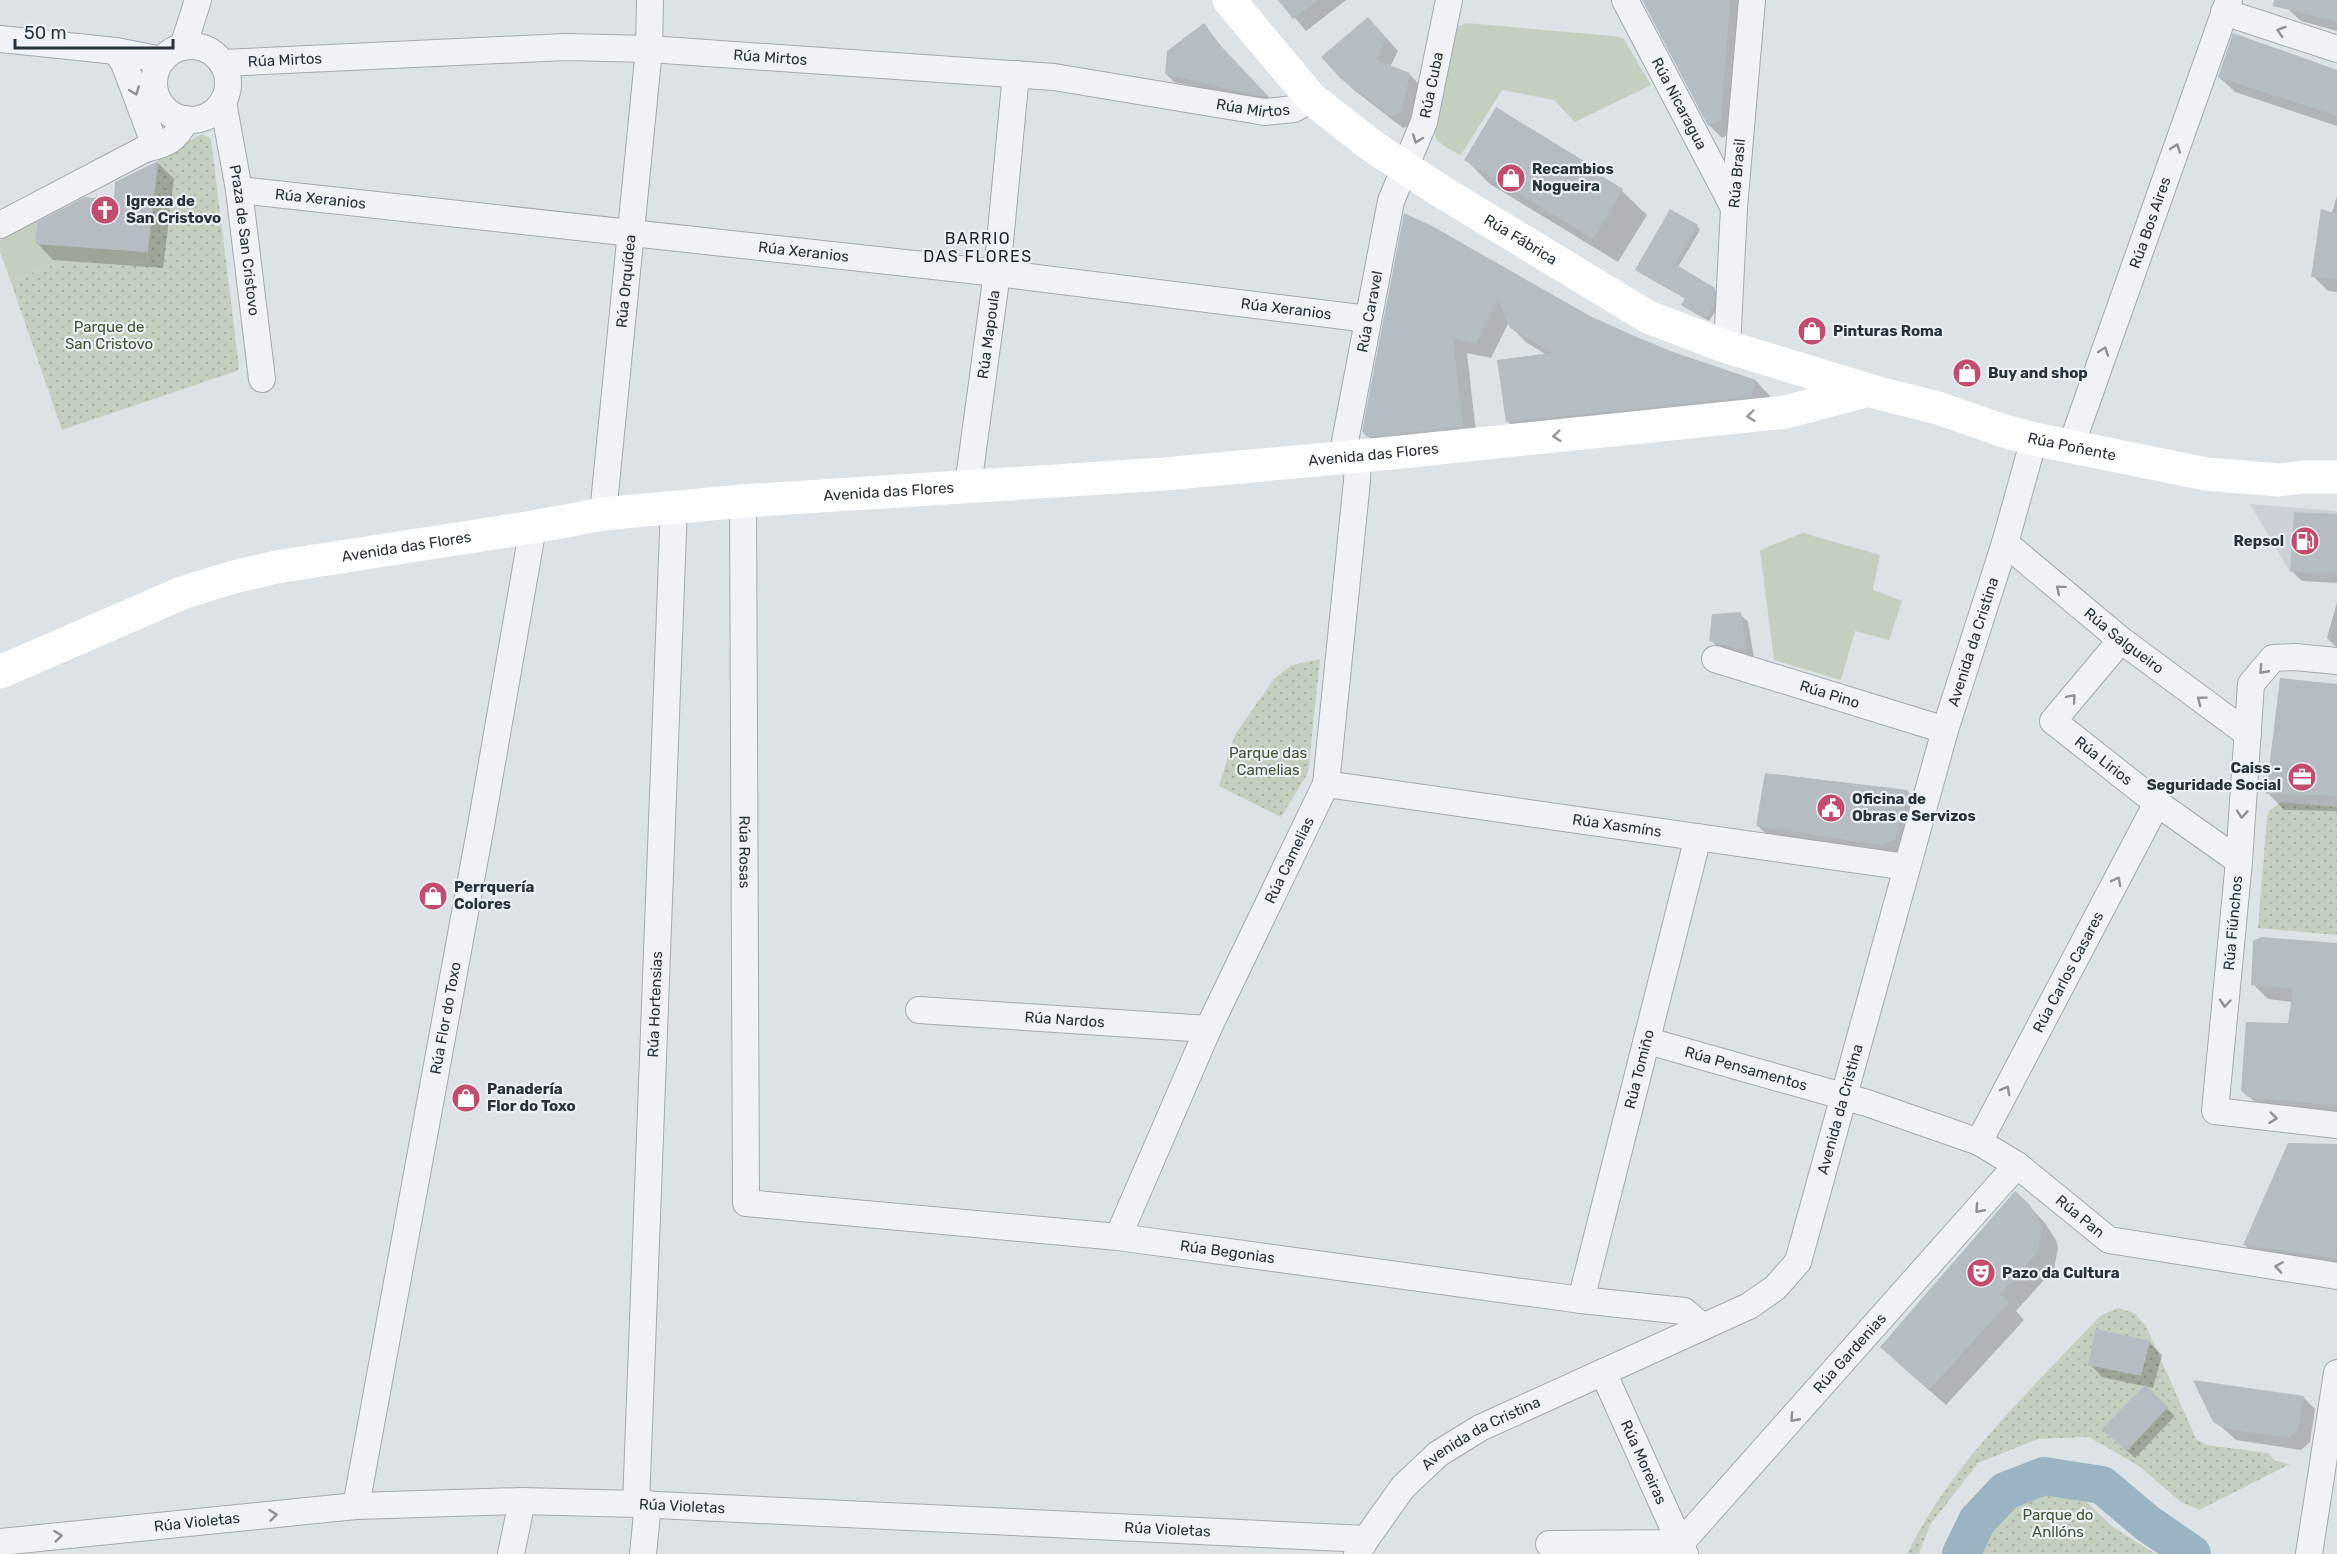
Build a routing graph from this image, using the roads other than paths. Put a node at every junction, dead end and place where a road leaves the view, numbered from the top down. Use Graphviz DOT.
graph roads {
  1 [pos="198,0"];
  2 [pos="650,0"];
  3 [pos="1228,0"];
  4 [pos="1449,0"];
  5 [pos="1625,0"];
  6 [pos="1752,0"];
  7 [pos="2226,6"];
  8 [pos="0,39"];
  9 [pos="649,49"];
  10 [pos="2337,49"];
  11 [pos="116,51"];
  12 [pos="172,53"];
  13 [pos="222,63"];
  14 [pos="1016,74"];
  15 [pos="1312,99"];
  16 [pos="223,102"];
  17 [pos="161,105"];
  18 [pos="186,119"];
  19 [pos="147,140"];
  20 [pos="1406,169"];
  21 [pos="239,190"];
  22 [pos="1734,208"];
  23 [pos="0,225"];
  24 [pos="631,234"];
  25 [pos="997,273"];
  26 [pos="1368,319"];
  27 [pos="1727,347"];
  28 [pos="1803,369"];
  29 [pos="262,379"];
  30 [pos="1869,390"];
  31 [pos="1799,410"];
  32 [pos="2034,439"];
  33 [pos="2071,446"];
  34 [pos="1350,456"];
  35 [pos="2337,477"];
  36 [pos="2279,480"];
  37 [pos="968,486"];
  38 [pos="2337,491"];
  39 [pos="743,501"];
  40 [pos="674,506"];
  41 [pos="603,514"];
  42 [pos="533,527"];
  43 [pos="2005,543"];
  44 [pos="2121,640"];
  45 [pos="1714,659"];
  46 [pos="2337,660"];
  47 [pos="0,672"];
  48 [pos="1945,730"];
  49 [pos="2248,734"];
  50 [pos="1326,784"];
  51 [pos="2157,803"];
  52 [pos="1698,837"];
  53 [pos="2239,861"];
  54 [pos="1907,867"];
  55 [pos="919,1010"];
  56 [pos="1208,1029"];
  57 [pos="1648,1041"];
  58 [pos="1844,1096"];
  59 [pos="2337,1125"];
  60 [pos="1979,1142"];
  61 [pos="2017,1165"];
  62 [pos="746,1203"];
  63 [pos="1118,1237"];
  64 [pos="2337,1276"];
  65 [pos="1581,1299"];
  66 [pos="1703,1327"];
  67 [pos="1603,1372"];
  68 [pos="2337,1372"];
  69 [pos="522,1501"];
  70 [pos="642,1504"];
  71 [pos="356,1506"];
  72 [pos="0,1542"];
  73 [pos="1549,1544"];
  74 [pos="1361,1546"];
  75 [pos="1683,1548"];
  76 [pos="511,1554"];
  77 [pos="643,1554"];
  78 [pos="2310,1554"];
  1 -- 12 [label="street"];
  2 -- 9 [label="street, Rúa Orquídea"];
  3 -- 15 [label="street, Rúa Fábrica"];
  4 -- 20 [label="street, Rúa Cuba, one-way"];
  5 -- 22 [label="street, Rúa Nicaragua"];
  6 -- 22 [label="street, Rúa Brasil"];
  10 -- 7 [label="street, one-way"];
  33 -- 7 [label="street, Rúa Bos Aires, one-way"];
  8 -- 11 [label="street"];
  9 -- 13 [label="street, Rúa Mirtos"];
  9 -- 14 [label="street, Rúa Mirtos"];
  9 -- 24 [label="street, Rúa Orquídea"];
  11 -- 12 [label="street"];
  11 -- 19 [label="street, one-way"];
  12 -- 13 [label="street"];
  12 -- 17 [label="street"];
  13 -- 16 [label="street, Rúa Mirtos"];
  14 -- 15 [label="street, Rúa Mirtos"];
  14 -- 25 [label="street, Rúa Mapoula"];
  15 -- 20 [label="street, Rúa Fábrica"];
  16 -- 18 [label="street"];
  16 -- 21 [label="street, Praza de San Cristovo"];
  17 -- 18 [label="street"];
  17 -- 19 [label="street"];
  18 -- 19 [label="street"];
  19 -- 23 [label="street"];
  20 -- 26 [label="street, Rúa Caravel"];
  20 -- 27 [label="street, Rúa Fábrica"];
  21 -- 24 [label="street, Rúa Xeranios"];
  21 -- 29 [label="street, Praza de San Cristovo"];
  22 -- 27 [label="street, Rúa Brasil"];
  24 -- 25 [label="street, Rúa Xeranios"];
  24 -- 41 [label="street, Rúa Orquídea"];
  25 -- 26 [label="street, Rúa Xeranios"];
  25 -- 37 [label="street, Rúa Mapoula"];
  26 -- 34 [label="street, Rúa Caravel"];
  27 -- 28 [label="street, Rúa Fábrica"];
  28 -- 30 [label="street, Rúa Fábrica"];
  28 -- 31 [label="street"];
  30 -- 31 [label="street, Avenida das Flores"];
  30 -- 32 [label="street, Rúa Poñente"];
  31 -- 34 [label="street, Avenida das Flores, one-way"];
  32 -- 33 [label="street, Rúa Poñente"];
  32 -- 43 [label="street, Avenida da Cristina"];
  33 -- 36 [label="street, Rúa Poñente"];
  34 -- 37 [label="street, Avenida das Flores"];
  34 -- 50 [label="street, Rúa Camelias"];
  35 -- 36 [label="street, Rúa Poñente"];
  36 -- 38 [label="street, Rúa Poñente"];
  37 -- 39 [label="street, Avenida das Flores"];
  39 -- 40 [label="street, Avenida das Flores"];
  39 -- 62 [label="street, Rúa Rosas"];
  40 -- 41 [label="street, Avenida das Flores"];
  40 -- 70 [label="street, Rúa Hortensias"];
  41 -- 42 [label="street, Avenida das Flores"];
  42 -- 47 [label="street, Avenida das Flores"];
  42 -- 71 [label="street, Rúa Flor do Toxo"];
  44 -- 43 [label="street, Rúa Salgueiro, one-way"];
  43 -- 48 [label="street, Avenida da Cristina"];
  49 -- 44 [label="street, Rúa Salgueiro, one-way"];
  51 -- 44 [label="street, Rúa Lirios, one-way"];
  45 -- 48 [label="street, Rúa Pino"];
  46 -- 49 [label="street, Rúa Fiúnchos, one-way"];
  48 -- 54 [label="street, Avenida da Cristina"];
  49 -- 53 [label="street, Rúa Fiúnchos, one-way"];
  50 -- 52 [label="street, Rúa Xasmíns"];
  50 -- 56 [label="street, Rúa Camelias"];
  51 -- 53 [label="street, Rúa Lirios"];
  60 -- 51 [label="street, Rúa Carlos Casares, one-way"];
  52 -- 54 [label="street, Rúa Xasmíns"];
  52 -- 57 [label="street, Rúa Tomiño"];
  53 -- 59 [label="street, Rúa Fiúnchos, one-way"];
  54 -- 58 [label="street, Avenida da Cristina"];
  55 -- 56 [label="street, Rúa Nardos"];
  56 -- 63 [label="street, Rúa Camelias"];
  57 -- 58 [label="street, Rúa Pensamentos"];
  57 -- 65 [label="street, Rúa Tomiño"];
  58 -- 60 [label="street, Rúa Pan"];
  58 -- 66 [label="street, Avenida da Cristina"];
  60 -- 61 [label="street, Rúa Pan"];
  64 -- 61 [label="street, Rúa Pan, one-way"];
  61 -- 75 [label="street, Rúa Gardenias, one-way"];
  62 -- 63 [label="street, Rúa Begonias"];
  63 -- 65 [label="street, Rúa Begonias"];
  65 -- 66 [label="street, Rúa Begonias"];
  66 -- 67 [label="street, Avenida da Cristina"];
  67 -- 74 [label="street, Avenida da Cristina"];
  67 -- 75 [label="street, Rúa Moreiras"];
  68 -- 78 [label="street"];
  69 -- 70 [label="street, Rúa Violetas"];
  69 -- 71 [label="street, Rúa Violetas"];
  69 -- 76 [label="street"];
  70 -- 74 [label="street, Rúa Violetas"];
  70 -- 77 [label="street, Rúa Hortensias"];
  72 -- 71 [label="street, Rúa Violetas, one-way"];
  73 -- 75 [label="street"];
}
